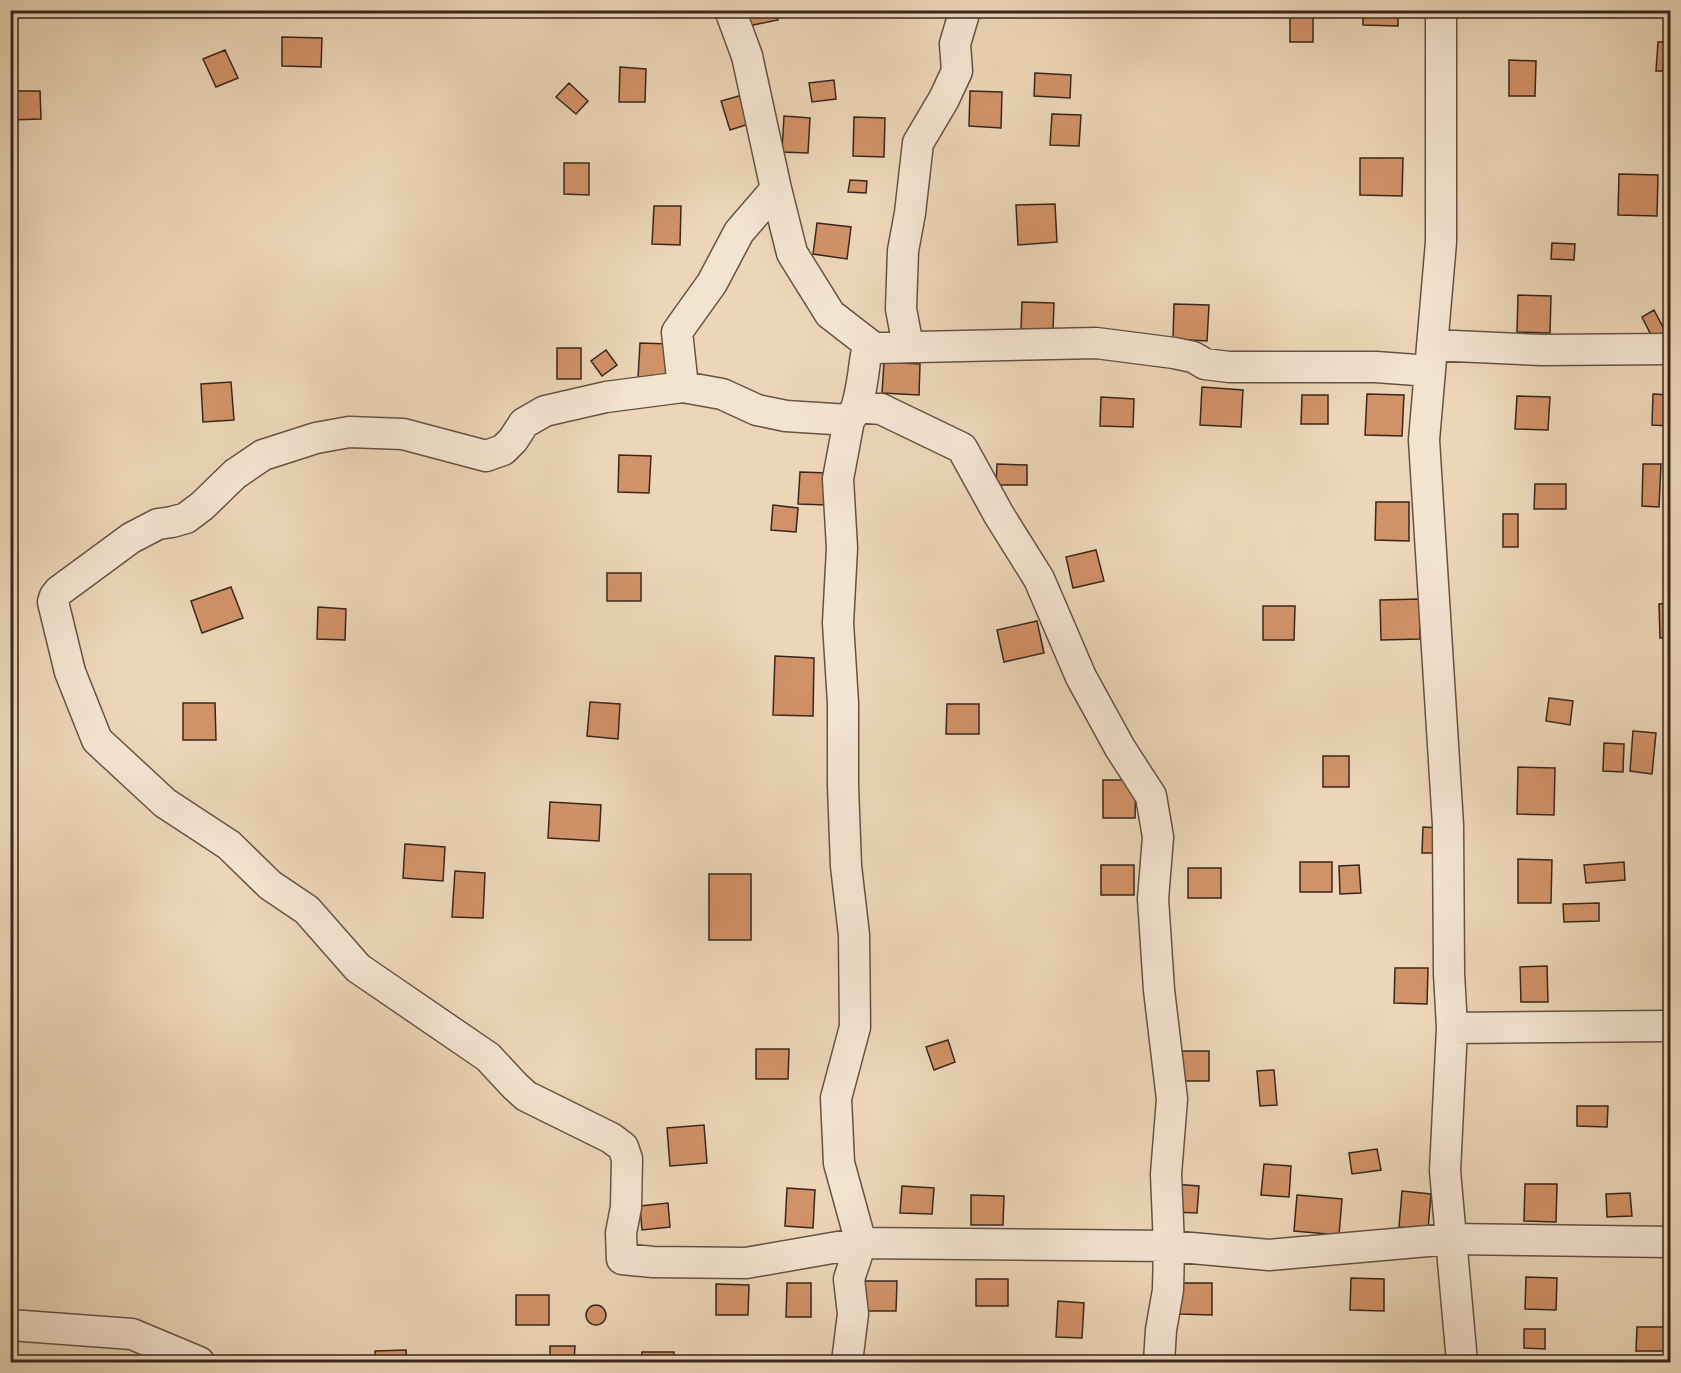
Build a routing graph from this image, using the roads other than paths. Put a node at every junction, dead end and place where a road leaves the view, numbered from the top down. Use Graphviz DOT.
graph roads {
  1 [pos="730,10"];
  2 [pos="965,10"];
  3 [pos="1442,10"];
  4 [pos="776,189"];
  5 [pos="908,346"];
  6 [pos="874,348"];
  7 [pos="1671,350"];
  8 [pos="1431,358"];
  9 [pos="684,387"];
  10 [pos="853,413"];
  11 [pos="1671,1026"];
  12 [pos="1452,1028"];
  13 [pos="1451,1239"];
  14 [pos="1671,1242"];
  15 [pos="861,1244"];
  16 [pos="1169,1246"];
  17 [pos="10,1325"];
  18 [pos="199,1362"];
  19 [pos="847,1362"];
  20 [pos="1159,1362"];
  21 [pos="1462,1362"];
  1 -- 4 [label="street"];
  2 -- 5 [label="street"];
  3 -- 8 [label="street"];
  4 -- 6 [label="street"];
  4 -- 9 [label="street"];
  5 -- 6 [label="street"];
  5 -- 8 [label="street"];
  6 -- 10 [label="street"];
  7 -- 8 [label="street"];
  8 -- 12 [label="street"];
  9 -- 10 [label="street"];
  9 -- 15 [label="street"];
  10 -- 15 [label="street"];
  10 -- 16 [label="street"];
  11 -- 12 [label="street"];
  12 -- 13 [label="street"];
  13 -- 14 [label="street"];
  13 -- 16 [label="street"];
  13 -- 21 [label="street"];
  15 -- 16 [label="street"];
  15 -- 19 [label="street"];
  16 -- 20 [label="street"];
  17 -- 18 [label="street"];
}
